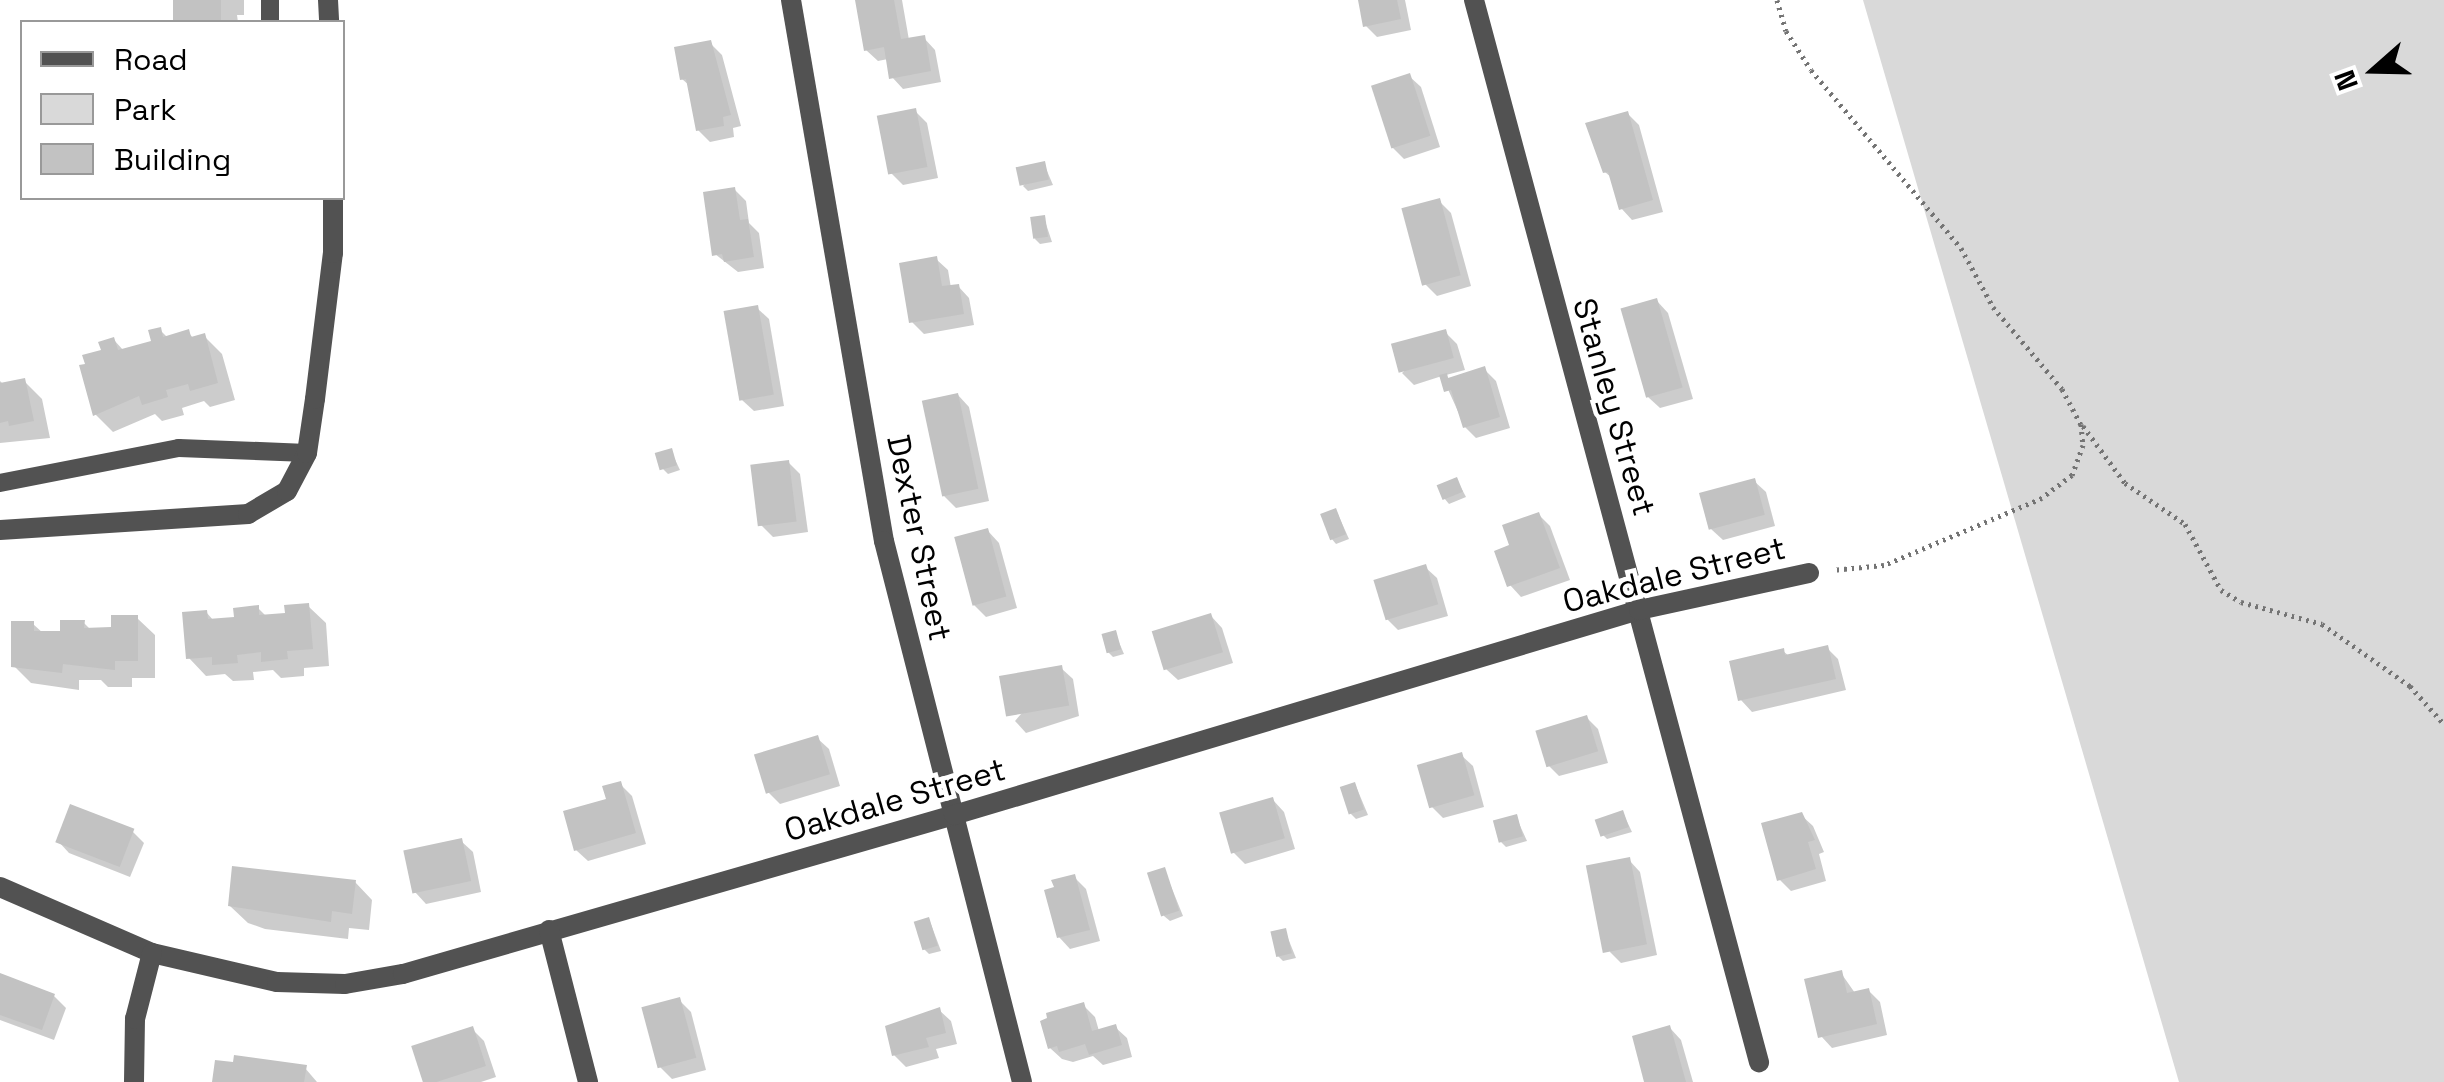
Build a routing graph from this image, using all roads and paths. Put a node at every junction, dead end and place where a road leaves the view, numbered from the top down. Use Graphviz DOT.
graph roads {
  1 [pos="791,0"];
  2 [pos="1474,0"];
  3 [pos="1777,0"];
  4 [pos="332,200"];
  5 [pos="2081,424"];
  6 [pos="307,453"];
  7 [pos="0,483"];
  8 [pos="0,530"];
  9 [pos="1809,572"];
  10 [pos="1640,610"];
  11 [pos="2444,724"];
  12 [pos="954,815"];
  13 [pos="0,887"];
  14 [pos="549,930"];
  15 [pos="152,953"];
  16 [pos="1760,1062"];
  17 [pos="134,1082"];
  18 [pos="588,1082"];
  19 [pos="1022,1082"];
  1 -- 12 [label="street, Dexter Street"];
  2 -- 10 [label="street, Stanley Street"];
  3 -- 5 [label="path"];
  4 -- 6 [label="street"];
  5 -- 9 [label="path"];
  5 -- 11 [label="path"];
  6 -- 7 [label="lane"];
  6 -- 8 [label="street"];
  9 -- 10 [label="street, Oakdale Street"];
  10 -- 12 [label="street, Oakdale Street"];
  10 -- 16 [label="street, Stanley Street"];
  12 -- 14 [label="street, Oakdale Street"];
  12 -- 19 [label="street, Dexter Street"];
  13 -- 15 [label="street, Oakdale Street"];
  14 -- 15 [label="street, Oakdale Street"];
  14 -- 18 [label="street"];
  15 -- 17 [label="street"];
}
